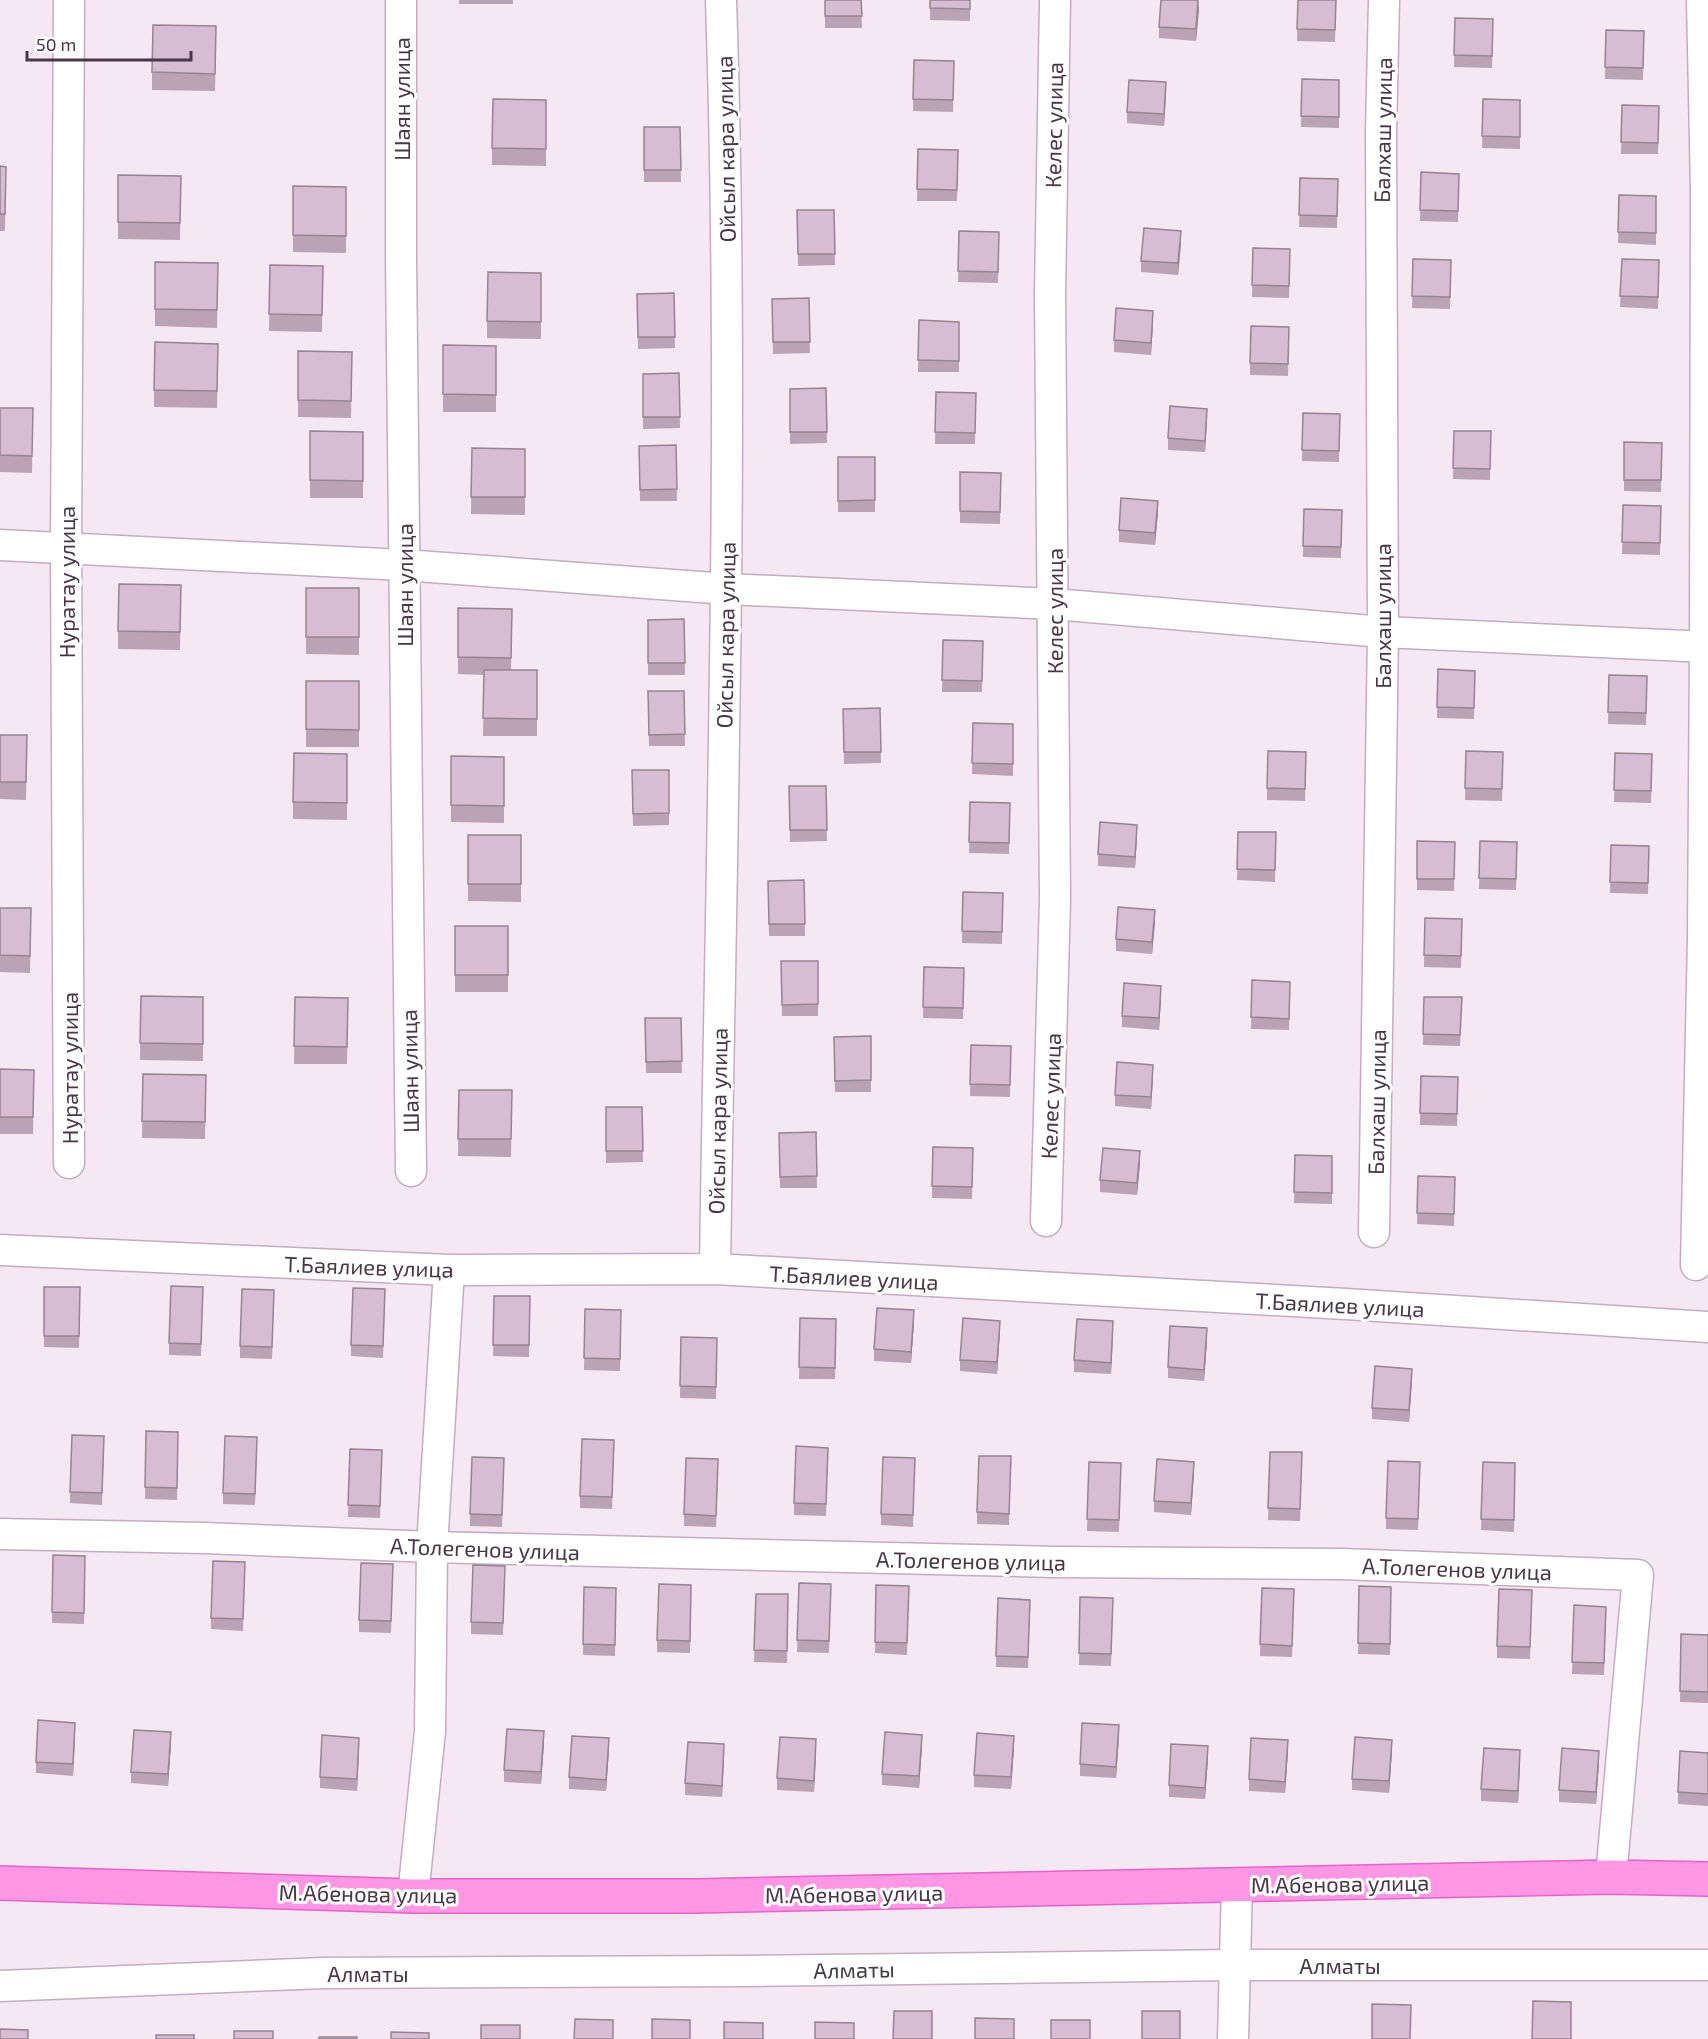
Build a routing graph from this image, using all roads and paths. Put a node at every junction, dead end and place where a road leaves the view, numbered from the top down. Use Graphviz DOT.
graph roads {
  1 [pos="69,0"];
  2 [pos="401,0"];
  3 [pos="721,0"];
  4 [pos="1055,0"];
  5 [pos="1384,0"];
  6 [pos="1702,0"];
  7 [pos="0,545"];
  8 [pos="66,549"];
  9 [pos="404,565"];
  10 [pos="727,589"];
  11 [pos="1054,604"];
  12 [pos="1383,632"];
  13 [pos="1707,647"];
  14 [pos="69,1163"];
  15 [pos="411,1171"];
  16 [pos="1046,1221"];
  17 [pos="1374,1232"];
  18 [pos="0,1250"];
  19 [pos="1696,1265"];
  20 [pos="715,1269"];
  21 [pos="449,1270"];
  22 [pos="1708,1327"];
  23 [pos="0,1534"];
  24 [pos="432,1547"];
  25 [pos="1611,1877"];
  26 [pos="1708,1879"];
  27 [pos="0,1882"];
  28 [pos="1237,1885"];
  29 [pos="412,1896"];
  30 [pos="1235,1965"];
  31 [pos="1708,1965"];
  32 [pos="0,1986"];
  33 [pos="1233,2039"];
  1 -- 8 [label="street, Нуратау улица"];
  2 -- 9 [label="street, Шаян улица"];
  3 -- 10 [label="street, Ойсыл кара улица"];
  4 -- 11 [label="street, Келес улица"];
  5 -- 12 [label="street, Балхаш улица"];
  6 -- 13 [label="street"];
  7 -- 8 [label="street"];
  8 -- 9 [label="street"];
  8 -- 14 [label="street, Нуратау улица"];
  9 -- 10 [label="street"];
  9 -- 15 [label="street, Шаян улица"];
  10 -- 11 [label="street"];
  10 -- 20 [label="street, Ойсыл кара улица"];
  11 -- 12 [label="street"];
  11 -- 16 [label="street, Келес улица"];
  12 -- 13 [label="street"];
  12 -- 17 [label="street, Балхаш улица"];
  13 -- 19 [label="street"];
  18 -- 21 [label="street, Т.Баялиев улица"];
  20 -- 21 [label="street, Т.Баялиев улица"];
  20 -- 22 [label="street, Т.Баялиев улица"];
  21 -- 24 [label="street"];
  23 -- 24 [label="street, А.Толегенов улица"];
  24 -- 25 [label="street, А.Толегенов улица"];
  24 -- 29 [label="street"];
  25 -- 26 [label="main road, М.Абенова улица"];
  25 -- 28 [label="main road, М.Абенова улица"];
  27 -- 29 [label="main road, М.Абенова улица"];
  28 -- 29 [label="main road, М.Абенова улица"];
  28 -- 30 [label="street"];
  30 -- 31 [label="street, Алматы"];
  30 -- 32 [label="street, Алматы"];
  30 -- 33 [label="street"];
}
